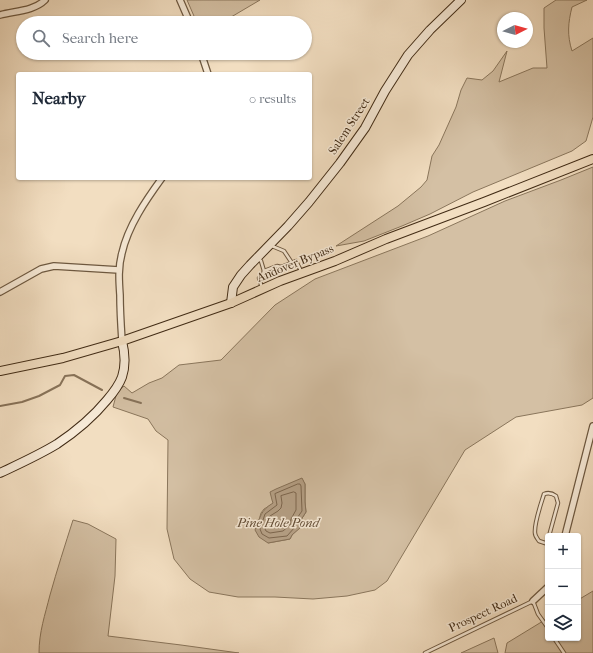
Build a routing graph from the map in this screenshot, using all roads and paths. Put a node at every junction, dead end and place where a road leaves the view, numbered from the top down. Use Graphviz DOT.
graph roads {
  1 [pos="45,0"];
  2 [pos="180,0"];
  3 [pos="461,0"];
  4 [pos="0,15"];
  5 [pos="187,16"];
  6 [pos="203,60"];
  7 [pos="207,72"];
  8 [pos="593,159"];
  9 [pos="161,180"];
  10 [pos="269,245"];
  11 [pos="257,257"];
  12 [pos="292,263"];
  13 [pos="281,267"];
  14 [pos="119,270"];
  15 [pos="264,271"];
  16 [pos="302,273"];
  17 [pos="263,275"];
  18 [pos="262,289"];
  19 [pos="0,292"];
  20 [pos="231,303"];
  21 [pos="122,341"];
  22 [pos="0,370"];
  23 [pos="593,426"];
  24 [pos="0,473"];
  25 [pos="550,533"];
  26 [pos="566,533"];
  27 [pos="545,543"];
  28 [pos="545,590"];
  29 [pos="532,601"];
  30 [pos="545,624"];
  31 [pos="556,641"];
  32 [pos="424,653"];
  33 [pos="564,653"];
  1 -- 4 [label="street"];
  2 -- 5 [label="street"];
  3 -- 10 [label="street, Salem Street"];
  6 -- 7 [label="street"];
  8 -- 16 [label="main road, Andover Bypass"];
  9 -- 14 [label="street"];
  10 -- 11 [label="street, Salem Street"];
  10 -- 12 [label="lane"];
  11 -- 15 [label="lane"];
  11 -- 20 [label="street, Salem Street"];
  12 -- 13 [label="lane"];
  12 -- 16 [label="lane"];
  13 -- 15 [label="lane"];
  13 -- 17 [label="lane"];
  14 -- 19 [label="street"];
  14 -- 21 [label="street"];
  15 -- 17 [label="lane"];
  16 -- 18 [label="main road, Andover Bypass"];
  17 -- 18 [label="lane"];
  18 -- 20 [label="main road, Andover Bypass"];
  20 -- 21 [label="main road, Andover Bypass"];
  21 -- 22 [label="main road, Andover Bypass"];
  21 -- 24 [label="street"];
  23 -- 26 [label="street"];
  25 -- 27 [label="lane"];
  28 -- 29 [label="street, Prospect Road"];
  29 -- 30 [label="lane"];
  29 -- 32 [label="lane, Prospect Road"];
  31 -- 33 [label="lane"];
}
